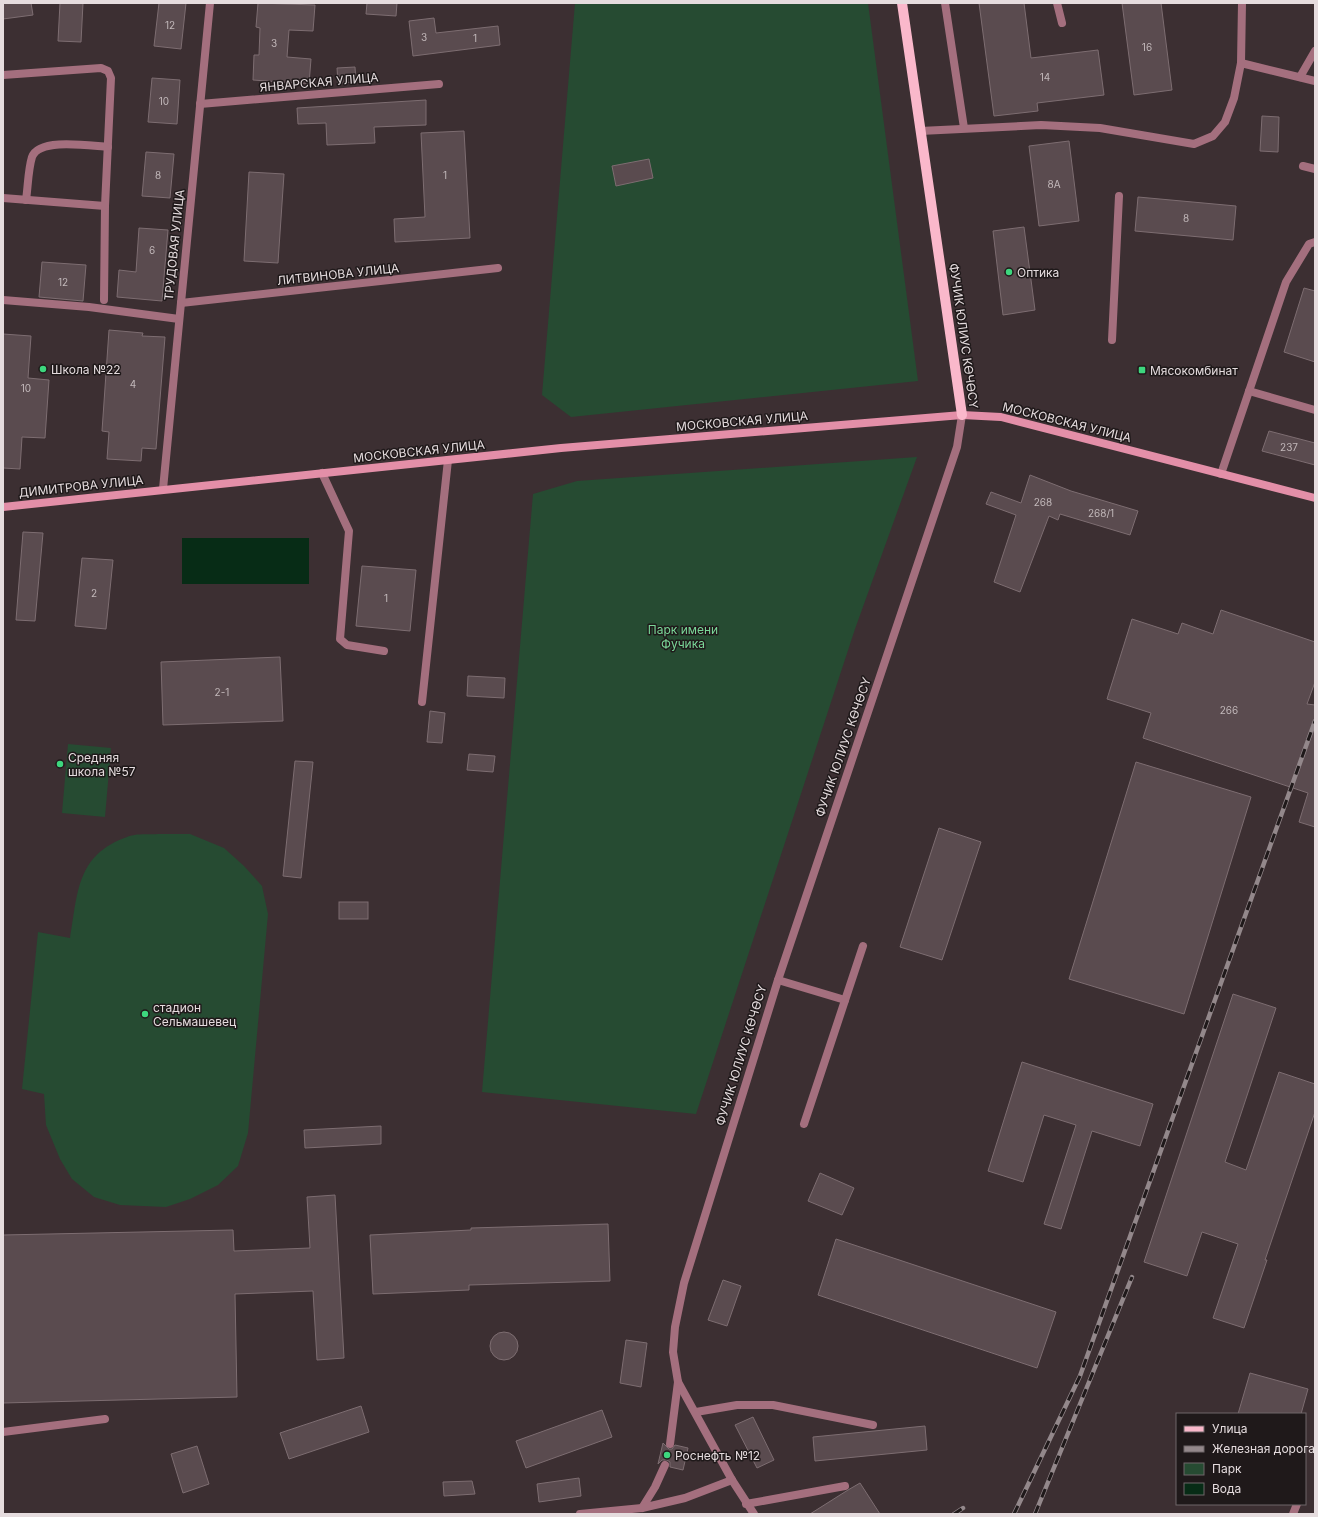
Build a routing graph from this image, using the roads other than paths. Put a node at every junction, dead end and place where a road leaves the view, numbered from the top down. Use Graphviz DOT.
graph roads {
  1 [pos="210,3"];
  2 [pos="902,3"];
  3 [pos="945,3"];
  4 [pos="1057,3"];
  5 [pos="1242,3"];
  6 [pos="1062,23"];
  7 [pos="1315,51"];
  8 [pos="1241,62"];
  9 [pos="3,75"];
  10 [pos="1300,77"];
  11 [pos="1315,81"];
  12 [pos="439,84"];
  13 [pos="200,104"];
  14 [pos="964,128"];
  15 [pos="920,131"];
  16 [pos="108,147"];
  17 [pos="1303,166"];
  18 [pos="1315,169"];
  19 [pos="1119,196"];
  20 [pos="3,198"];
  21 [pos="26,200"];
  22 [pos="105,206"];
  23 [pos="1315,242"];
  24 [pos="498,268"];
  25 [pos="3,300"];
  26 [pos="104,300"];
  27 [pos="181,303"];
  28 [pos="179,319"];
  29 [pos="1112,340"];
  30 [pos="1249,391"];
  31 [pos="1315,410"];
  32 [pos="962,415"];
  33 [pos="448,460"];
  34 [pos="322,473"];
  35 [pos="1221,474"];
  36 [pos="163,489"];
  37 [pos="1315,498"];
  38 [pos="3,507"];
  39 [pos="384,651"];
  40 [pos="422,702"];
  41 [pos="863,946"];
  42 [pos="778,980"];
  43 [pos="845,1000"];
  44 [pos="804,1124"];
  45 [pos="678,1382"];
  46 [pos="696,1412"];
  47 [pos="105,1419"];
  48 [pos="873,1425"];
  49 [pos="3,1432"];
  50 [pos="670,1444"];
  51 [pos="665,1465"];
  52 [pos="732,1480"];
  53 [pos="845,1486"];
  54 [pos="746,1504"];
  55 [pos="642,1508"];
  56 [pos="580,1514"];
  57 [pos="754,1514"];
  1 -- 13 [label="street, ТРУДОВАЯ УЛИЦА"];
  2 -- 15 [label="main road, ФУЧИК ЮЛИУС КӨЧӨСҮ"];
  3 -- 14 [label="street"];
  4 -- 6 [label="street"];
  5 -- 8 [label="street"];
  7 -- 10 [label="street"];
  8 -- 10 [label="street"];
  8 -- 14 [label="street"];
  9 -- 16 [label="street"];
  10 -- 11 [label="street"];
  12 -- 13 [label="street, ЯНВАРСКАЯ УЛИЦА"];
  13 -- 27 [label="street, ТРУДОВАЯ УЛИЦА"];
  14 -- 15 [label="street"];
  15 -- 32 [label="main road, ФУЧИК ЮЛИУС КӨЧӨСҮ"];
  16 -- 21 [label="street"];
  16 -- 22 [label="street"];
  17 -- 18 [label="street"];
  19 -- 29 [label="street"];
  20 -- 21 [label="street"];
  21 -- 22 [label="street"];
  22 -- 26 [label="street"];
  23 -- 30 [label="street"];
  24 -- 27 [label="street, ЛИТВИНОВА УЛИЦА"];
  25 -- 28 [label="street"];
  27 -- 28 [label="street, ТРУДОВАЯ УЛИЦА"];
  28 -- 36 [label="street, ТРУДОВАЯ УЛИЦА"];
  30 -- 31 [label="street"];
  30 -- 35 [label="street"];
  32 -- 33 [label="main road, МОСКОВСКАЯ УЛИЦА"];
  32 -- 35 [label="main road, МОСКОВСКАЯ УЛИЦА"];
  32 -- 42 [label="street, ФУЧИК ЮЛИУС КӨЧӨСҮ"];
  33 -- 34 [label="main road, МОСКОВСКАЯ УЛИЦА"];
  33 -- 40 [label="street"];
  34 -- 36 [label="main road, МОСКОВСКАЯ УЛИЦА"];
  34 -- 39 [label="street"];
  35 -- 37 [label="main road, МОСКОВСКАЯ УЛИЦА"];
  36 -- 38 [label="main road, ДИМИТРОВА УЛИЦА"];
  41 -- 43 [label="street"];
  42 -- 43 [label="street"];
  42 -- 45 [label="street, ФУЧИК ЮЛИУС КӨЧӨСҮ"];
  43 -- 44 [label="street"];
  45 -- 46 [label="street, ФУЧИК ЮЛИУС КӨЧӨСҮ"];
  45 -- 50 [label="street"];
  46 -- 48 [label="street"];
  46 -- 52 [label="street, ФУЧИК ЮЛИУС КӨЧӨСҮ"];
  47 -- 49 [label="street"];
  51 -- 55 [label="street"];
  52 -- 54 [label="street, ФУЧИК ЮЛИУС КӨЧӨСҮ"];
  52 -- 55 [label="street"];
  53 -- 54 [label="street"];
  54 -- 57 [label="street, ФУЧИК ЮЛИУС КӨЧӨСҮ"];
  55 -- 56 [label="street"];
}
